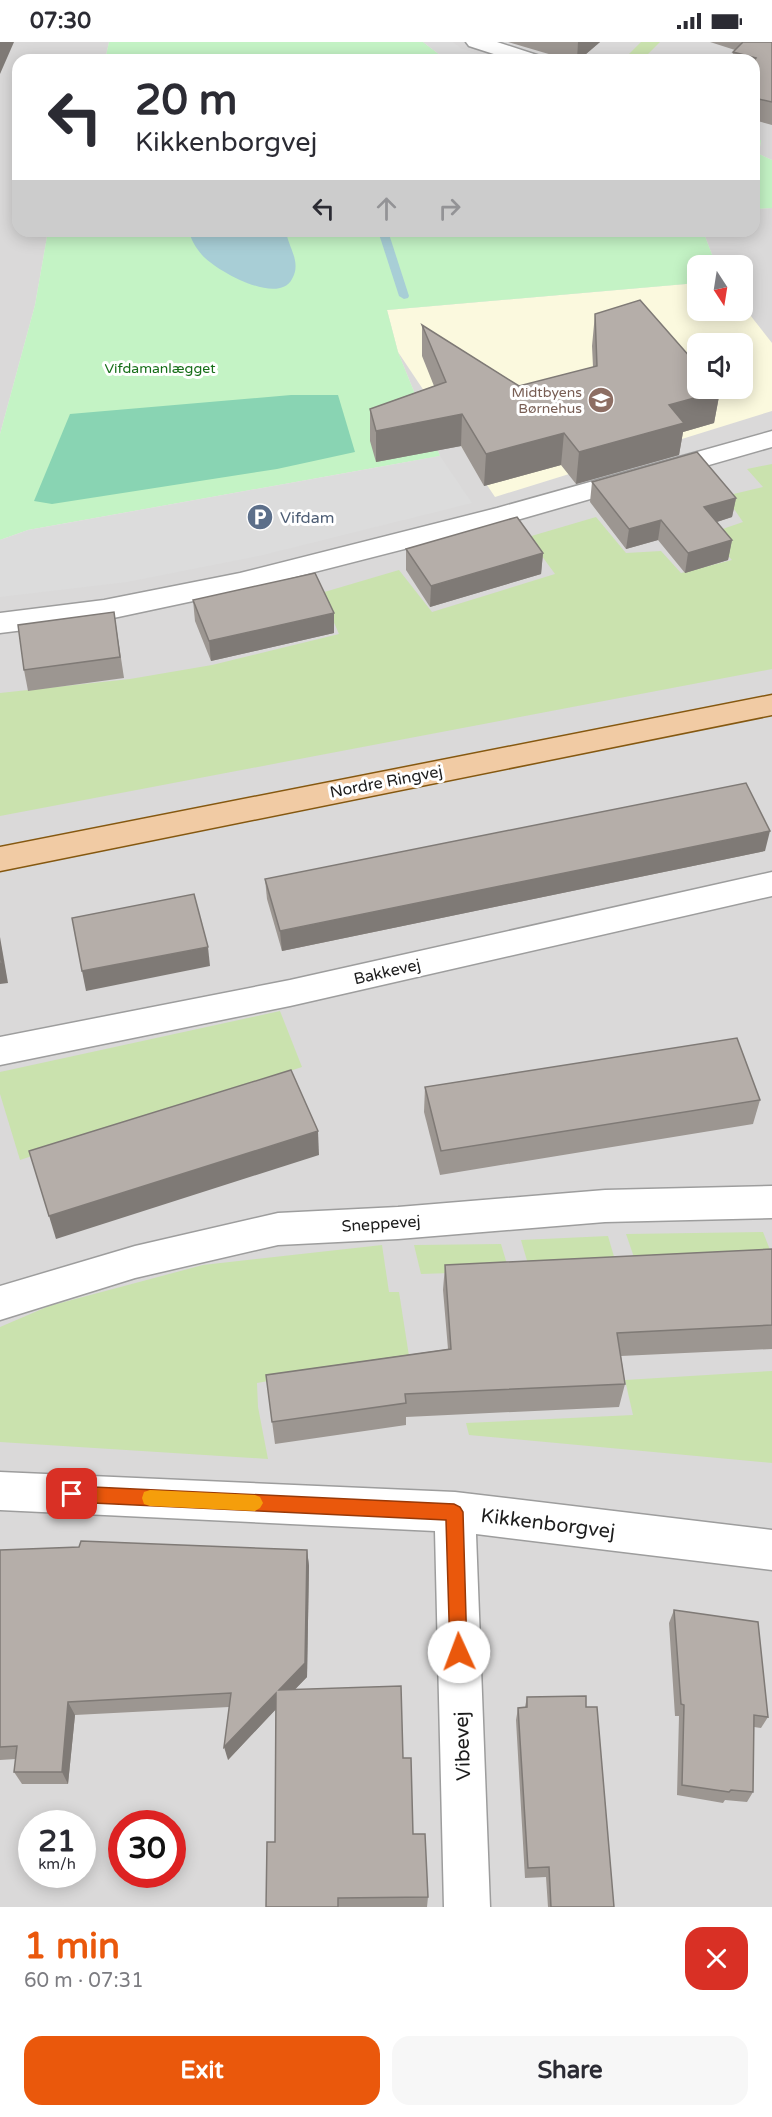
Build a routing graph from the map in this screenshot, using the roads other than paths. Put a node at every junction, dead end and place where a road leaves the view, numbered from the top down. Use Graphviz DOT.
graph roads {
  1 [pos="476,42"];
  2 [pos="513,54"];
  3 [pos="772,439"];
  4 [pos="0,623"];
  5 [pos="772,705"];
  6 [pos="0,859"];
  7 [pos="772,884"];
  8 [pos="0,1051"];
  9 [pos="772,1202"];
  10 [pos="0,1304"];
  11 [pos="0,1491"];
  12 [pos="454,1512"];
  13 [pos="772,1550"];
  14 [pos="466,1907"];
  1 -- 2 [label="street"];
  3 -- 4 [label="street"];
  5 -- 6 [label="main road, Nordre Ringvej"];
  7 -- 8 [label="street, Bakkevej"];
  9 -- 10 [label="street, Sneppevej"];
  11 -- 12 [label="street, Kikkenborgvej"];
  12 -- 13 [label="street, Kikkenborgvej"];
  12 -- 14 [label="street, Vibevej"];
}
